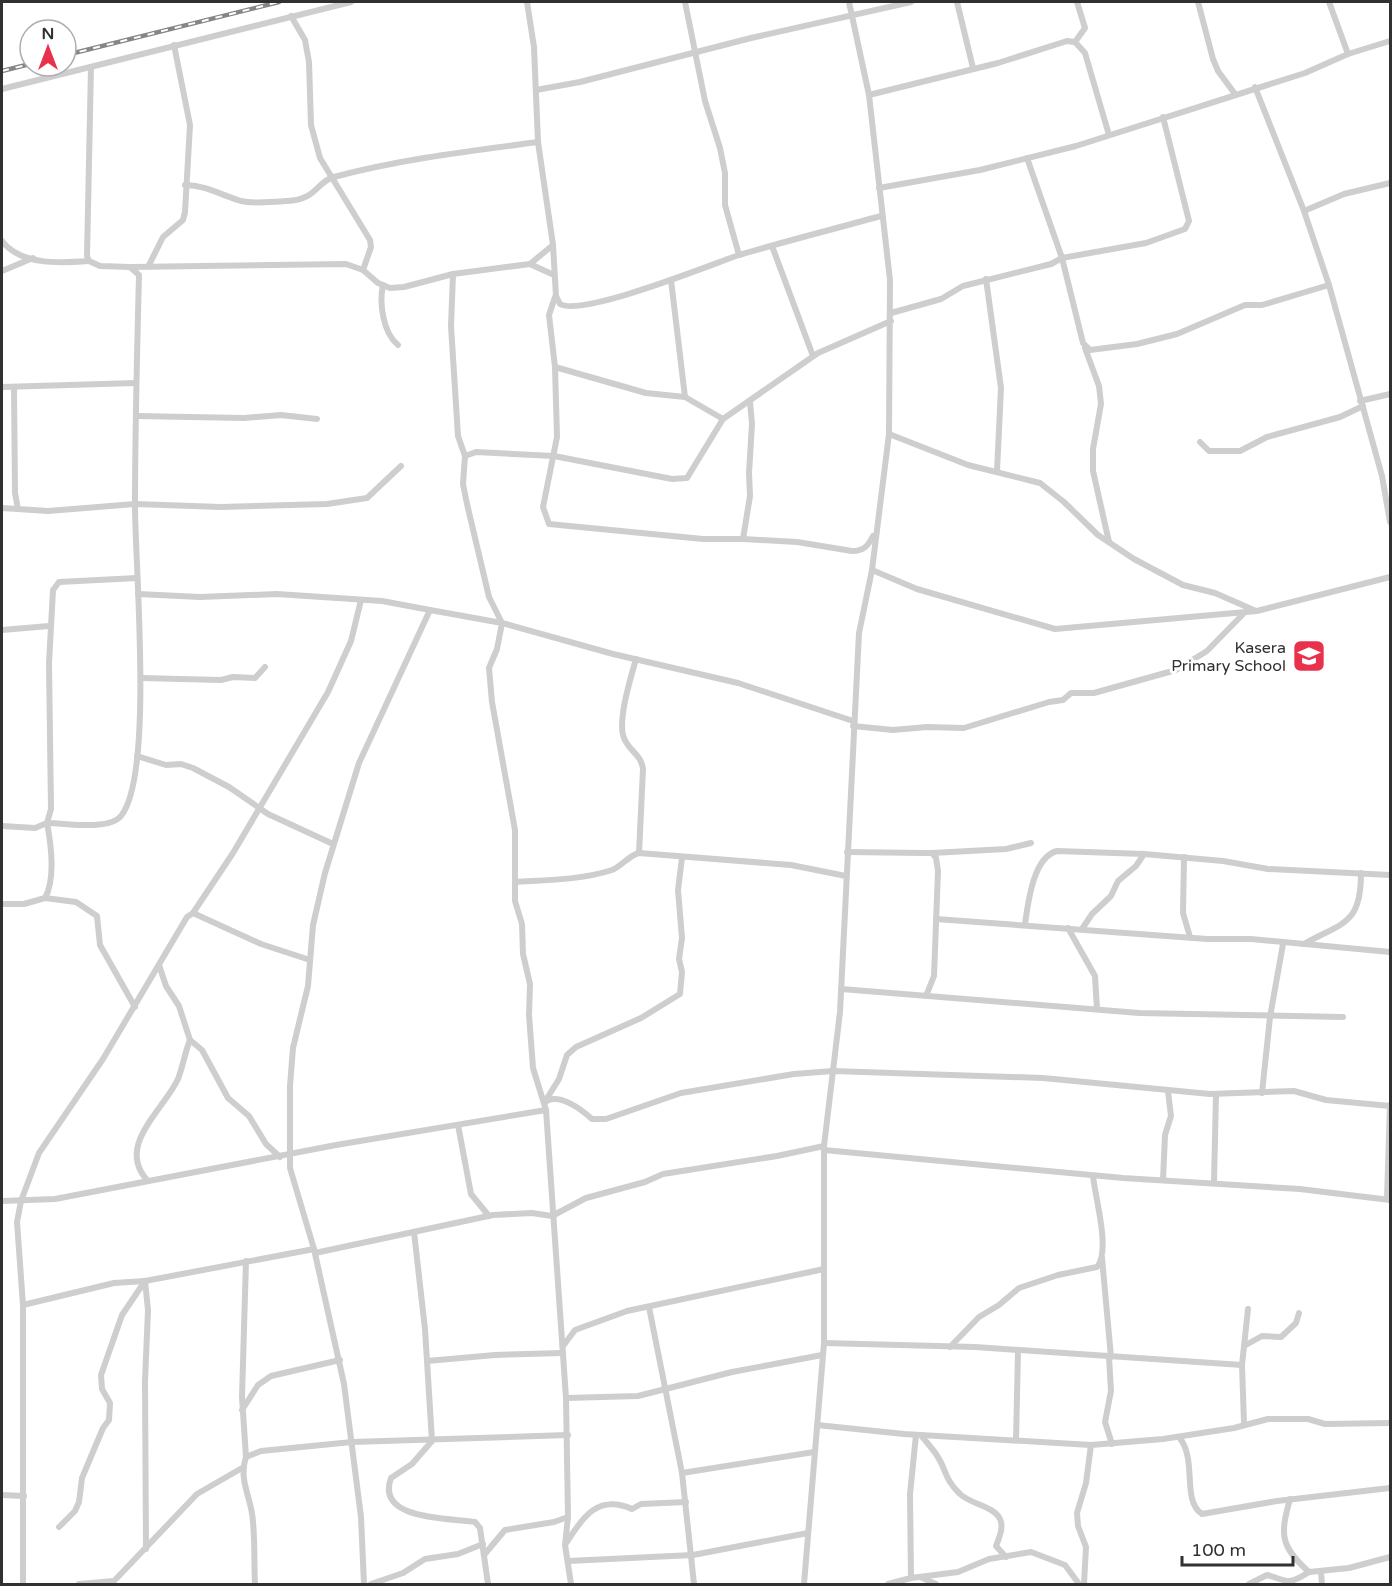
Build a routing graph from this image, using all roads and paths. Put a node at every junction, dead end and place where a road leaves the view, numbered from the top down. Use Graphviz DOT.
graph roads {
  1 [pos="351,2"];
  2 [pos="527,2"];
  3 [pos="684,2"];
  4 [pos="849,2"];
  5 [pos="911,2"];
  6 [pos="957,2"];
  7 [pos="1077,2"];
  8 [pos="1198,2"];
  9 [pos="1329,2"];
  10 [pos="852,15"];
  11 [pos="291,16"];
  12 [pos="1390,41"];
  13 [pos="1075,42"];
  14 [pos="174,45"];
  15 [pos="696,54"];
  16 [pos="1348,54"];
  17 [pos="92,67"];
  18 [pos="974,68"];
  19 [pos="1255,87"];
  20 [pos="2,89"];
  21 [pos="536,90"];
  22 [pos="1235,94"];
  23 [pos="869,95"];
  24 [pos="1163,117"];
  25 [pos="1109,135"];
  26 [pos="538,142"];
  27 [pos="1027,158"];
  28 [pos="331,177"];
  29 [pos="1390,183"];
  30 [pos="185,185"];
  31 [pos="879,188"];
  32 [pos="1304,212"];
  33 [pos="881,216"];
  34 [pos="2,241"];
  35 [pos="553,245"];
  36 [pos="772,246"];
  37 [pos="739,255"];
  38 [pos="33,258"];
  39 [pos="1062,258"];
  40 [pos="89,261"];
  41 [pos="530,264"];
  42 [pos="149,266"];
  43 [pos="130,267"];
  44 [pos="363,270"];
  45 [pos="2,271"];
  46 [pos="453,274"];
  47 [pos="554,275"];
  48 [pos="986,279"];
  49 [pos="671,280"];
  50 [pos="383,285"];
  51 [pos="1329,285"];
  52 [pos="556,296"];
  53 [pos="891,313"];
  54 [pos="891,321"];
  55 [pos="398,345"];
  56 [pos="1085,348"];
  57 [pos="813,357"];
  58 [pos="555,367"];
  59 [pos="136,383"];
  60 [pos="2,387"];
  61 [pos="14,387"];
  62 [pos="1390,394"];
  63 [pos="685,397"];
  64 [pos="750,402"];
  65 [pos="1362,403"];
  66 [pos="136,416"];
  67 [pos="317,419"];
  68 [pos="723,419"];
  69 [pos="889,434"];
  70 [pos="1200,442"];
  71 [pos="465,456"];
  72 [pos="554,456"];
  73 [pos="401,466"];
  74 [pos="997,471"];
  75 [pos="1382,476"];
  76 [pos="1390,479"];
  77 [pos="135,504"];
  78 [pos="2,508"];
  79 [pos="18,509"];
  80 [pos="1390,522"];
  81 [pos="876,531"];
  82 [pos="743,538"];
  83 [pos="1109,542"];
  84 [pos="873,570"];
  85 [pos="1390,577"];
  86 [pos="137,578"];
  87 [pos="138,594"];
  88 [pos="361,600"];
  89 [pos="429,610"];
  90 [pos="1257,611"];
  91 [pos="1245,612"];
  92 [pos="502,623"];
  93 [pos="49,626"];
  94 [pos="2,630"];
  95 [pos="636,658"];
  96 [pos="266,667"];
  97 [pos="141,678"];
  98 [pos="853,723"];
  99 [pos="137,756"];
  100 [pos="260,806"];
  101 [pos="47,823"];
  102 [pos="2,826"];
  103 [pos="1031,843"];
  104 [pos="333,844"];
  105 [pos="847,852"];
  106 [pos="639,853"];
  107 [pos="932,853"];
  108 [pos="1144,854"];
  109 [pos="1184,857"];
  110 [pos="682,858"];
  111 [pos="1361,873"];
  112 [pos="1390,875"];
  113 [pos="846,876"];
  114 [pos="515,882"];
  115 [pos="45,898"];
  116 [pos="2,904"];
  117 [pos="193,913"];
  118 [pos="936,919"];
  119 [pos="1025,924"];
  120 [pos="1068,928"];
  121 [pos="1082,929"];
  122 [pos="1190,937"];
  123 [pos="1283,944"];
  124 [pos="1303,945"];
  125 [pos="1390,952"];
  126 [pos="310,960"];
  127 [pos="159,965"];
  128 [pos="841,990"];
  129 [pos="926,996"];
  130 [pos="135,1007"];
  131 [pos="1097,1009"];
  132 [pos="1270,1017"];
  133 [pos="1343,1017"];
  134 [pos="190,1040"];
  135 [pos="833,1071"];
  136 [pos="1168,1091"];
  137 [pos="1262,1093"];
  138 [pos="1215,1094"];
  139 [pos="545,1102"];
  140 [pos="1390,1106"];
  141 [pos="546,1110"];
  142 [pos="458,1125"];
  143 [pos="824,1148"];
  144 [pos="290,1155"];
  145 [pos="280,1157"];
  146 [pos="1093,1176"];
  147 [pos="147,1180"];
  148 [pos="1163,1180"];
  149 [pos="1214,1182"];
  150 [pos="21,1200"];
  151 [pos="1389,1200"];
  152 [pos="2,1201"];
  153 [pos="489,1216"];
  154 [pos="552,1216"];
  155 [pos="414,1232"];
  156 [pos="315,1251"];
  157 [pos="1102,1258"];
  158 [pos="246,1261"];
  159 [pos="824,1269"];
  160 [pos="146,1281"];
  161 [pos="23,1305"];
  162 [pos="649,1307"];
  163 [pos="1248,1309"];
  164 [pos="1299,1313"];
  165 [pos="824,1343"];
  166 [pos="1244,1346"];
  167 [pos="950,1347"];
  168 [pos="563,1350"];
  169 [pos="1018,1351"];
  170 [pos="822,1355"];
  171 [pos="1110,1357"];
  172 [pos="339,1360"];
  173 [pos="427,1361"];
  174 [pos="1242,1365"];
  175 [pos="667,1387"];
  176 [pos="566,1398"];
  177 [pos="242,1410"];
  178 [pos="1244,1423"];
  179 [pos="1390,1423"];
  180 [pos="817,1425"];
  181 [pos="568,1435"];
  182 [pos="919,1435"];
  183 [pos="1179,1437"];
  184 [pos="1016,1440"];
  185 [pos="432,1441"];
  186 [pos="352,1442"];
  187 [pos="1112,1443"];
  188 [pos="1091,1445"];
  189 [pos="814,1452"];
  190 [pos="246,1457"];
  191 [pos="243,1468"];
  192 [pos="682,1473"];
  193 [pos="1390,1488"];
  194 [pos="2,1495"];
  195 [pos="24,1496"];
  196 [pos="1290,1499"];
  197 [pos="686,1502"];
  198 [pos="568,1517"];
  199 [pos="59,1527"];
  200 [pos="808,1533"];
  201 [pos="483,1544"];
  202 [pos="565,1545"];
  203 [pos="146,1549"];
  204 [pos="484,1555"];
  205 [pos="693,1556"];
  206 [pos="1006,1557"];
  207 [pos="1390,1557"];
  208 [pos="568,1561"];
  209 [pos="1309,1572"];
  210 [pos="1322,1572"];
  211 [pos="920,1576"];
  212 [pos="911,1578"];
  213 [pos="23,1584"];
  214 [pos="79,1584"];
  215 [pos="99,1584"];
  216 [pos="255,1584"];
  217 [pos="364,1584"];
  218 [pos="371,1584"];
  219 [pos="488,1584"];
  220 [pos="571,1584"];
  221 [pos="694,1584"];
  222 [pos="804,1584"];
  223 [pos="888,1584"];
  224 [pos="936,1584"];
  225 [pos="1079,1584"];
  226 [pos="1084,1584"];
  227 [pos="1248,1584"];
  228 [pos="1322,1584"];
  1 -- 11 [label="street"];
  2 -- 21 [label="street"];
  3 -- 15 [label="street"];
  4 -- 10 [label="street"];
  5 -- 10 [label="street"];
  6 -- 18 [label="street"];
  7 -- 13 [label="street"];
  8 -- 22 [label="street"];
  9 -- 16 [label="street"];
  10 -- 15 [label="street"];
  10 -- 23 [label="street"];
  11 -- 14 [label="street"];
  11 -- 28 [label="street"];
  12 -- 16 [label="street"];
  13 -- 18 [label="street"];
  13 -- 25 [label="street"];
  14 -- 17 [label="street"];
  14 -- 30 [label="street"];
  15 -- 21 [label="street"];
  15 -- 37 [label="street"];
  16 -- 19 [label="street"];
  17 -- 20 [label="street"];
  17 -- 40 [label="street"];
  18 -- 23 [label="street"];
  19 -- 22 [label="street"];
  19 -- 32 [label="street"];
  21 -- 26 [label="street"];
  22 -- 24 [label="street"];
  23 -- 31 [label="street"];
  24 -- 25 [label="street"];
  24 -- 39 [label="street"];
  25 -- 27 [label="street"];
  26 -- 28 [label="street"];
  26 -- 35 [label="street"];
  27 -- 31 [label="street"];
  27 -- 39 [label="street"];
  28 -- 30 [label="street"];
  28 -- 44 [label="street"];
  29 -- 32 [label="street"];
  30 -- 42 [label="street"];
  31 -- 33 [label="street"];
  32 -- 51 [label="street"];
  33 -- 36 [label="street"];
  33 -- 53 [label="street"];
  34 -- 38 [label="street"];
  35 -- 41 [label="street"];
  35 -- 47 [label="street"];
  36 -- 37 [label="street"];
  36 -- 57 [label="street"];
  37 -- 49 [label="street"];
  38 -- 40 [label="street"];
  38 -- 45 [label="street"];
  39 -- 48 [label="street"];
  39 -- 56 [label="street"];
  40 -- 43 [label="street"];
  41 -- 46 [label="street"];
  41 -- 47 [label="street"];
  42 -- 43 [label="street"];
  42 -- 44 [label="street"];
  43 -- 59 [label="street"];
  44 -- 50 [label="street"];
  46 -- 50 [label="street"];
  46 -- 71 [label="street"];
  47 -- 52 [label="street"];
  48 -- 53 [label="street"];
  48 -- 74 [label="street"];
  49 -- 52 [label="street"];
  49 -- 63 [label="street"];
  50 -- 55 [label="street"];
  51 -- 56 [label="street"];
  51 -- 65 [label="street"];
  52 -- 58 [label="street"];
  53 -- 54 [label="street"];
  54 -- 57 [label="street"];
  54 -- 69 [label="street"];
  56 -- 83 [label="street"];
  57 -- 64 [label="street"];
  58 -- 63 [label="street"];
  58 -- 72 [label="street"];
  59 -- 61 [label="street"];
  59 -- 66 [label="street"];
  60 -- 61 [label="street"];
  61 -- 79 [label="street"];
  62 -- 65 [label="street"];
  63 -- 68 [label="street"];
  64 -- 68 [label="street"];
  64 -- 82 [label="street"];
  65 -- 70 [label="street"];
  65 -- 75 [label="street"];
  66 -- 67 [label="street"];
  66 -- 77 [label="street"];
  68 -- 72 [label="street"];
  69 -- 74 [label="street"];
  69 -- 81 [label="street"];
  71 -- 72 [label="street"];
  71 -- 92 [label="street"];
  72 -- 82 [label="street"];
  73 -- 77 [label="street"];
  74 -- 83 [label="street"];
  75 -- 76 [label="street"];
  75 -- 80 [label="street"];
  77 -- 79 [label="street"];
  77 -- 86 [label="street"];
  78 -- 79 [label="street"];
  81 -- 82 [label="street"];
  81 -- 84 [label="street"];
  83 -- 90 [label="street"];
  84 -- 91 [label="street"];
  84 -- 98 [label="street"];
  85 -- 90 [label="street"];
  86 -- 87 [label="street"];
  86 -- 93 [label="street"];
  87 -- 88 [label="street"];
  87 -- 97 [label="street"];
  88 -- 89 [label="street"];
  88 -- 100 [label="street"];
  89 -- 92 [label="street"];
  89 -- 104 [label="street"];
  90 -- 91 [label="street"];
  91 -- 98 [label="street"];
  92 -- 95 [label="street"];
  92 -- 114 [label="street"];
  93 -- 94 [label="street"];
  93 -- 101 [label="street"];
  95 -- 98 [label="street"];
  95 -- 106 [label="street"];
  96 -- 97 [label="street"];
  97 -- 99 [label="street"];
  98 -- 105 [label="street"];
  99 -- 100 [label="street"];
  99 -- 101 [label="street"];
  100 -- 104 [label="street"];
  100 -- 117 [label="street"];
  101 -- 102 [label="street"];
  101 -- 115 [label="street"];
  103 -- 107 [label="street"];
  104 -- 126 [label="street"];
  105 -- 107 [label="street"];
  105 -- 113 [label="street"];
  106 -- 110 [label="street"];
  106 -- 114 [label="street"];
  107 -- 118 [label="street"];
  108 -- 109 [label="street"];
  108 -- 119 [label="street"];
  108 -- 121 [label="street"];
  109 -- 111 [label="street"];
  109 -- 122 [label="street"];
  110 -- 113 [label="street"];
  110 -- 139 [label="street"];
  111 -- 112 [label="street"];
  111 -- 124 [label="street"];
  113 -- 128 [label="street"];
  114 -- 139 [label="street"];
  115 -- 116 [label="street"];
  115 -- 130 [label="street"];
  117 -- 126 [label="street"];
  117 -- 127 [label="street"];
  118 -- 119 [label="street"];
  118 -- 129 [label="street"];
  119 -- 120 [label="street"];
  120 -- 121 [label="street"];
  120 -- 131 [label="street"];
  121 -- 122 [label="street"];
  122 -- 123 [label="street"];
  123 -- 124 [label="street"];
  123 -- 132 [label="street"];
  124 -- 125 [label="street"];
  126 -- 144 [label="street"];
  127 -- 130 [label="street"];
  127 -- 134 [label="street"];
  128 -- 129 [label="street"];
  128 -- 135 [label="street"];
  129 -- 131 [label="street"];
  130 -- 150 [label="street"];
  131 -- 132 [label="street"];
  132 -- 133 [label="street"];
  132 -- 137 [label="street"];
  134 -- 145 [label="street"];
  134 -- 147 [label="street"];
  135 -- 136 [label="street"];
  135 -- 139 [label="street"];
  135 -- 143 [label="street"];
  136 -- 138 [label="street"];
  136 -- 148 [label="street"];
  137 -- 138 [label="street"];
  137 -- 140 [label="street"];
  138 -- 149 [label="street"];
  139 -- 141 [label="street"];
  140 -- 151 [label="street"];
  141 -- 142 [label="street"];
  141 -- 154 [label="street"];
  142 -- 144 [label="street"];
  142 -- 153 [label="street"];
  143 -- 146 [label="street"];
  143 -- 154 [label="street"];
  143 -- 159 [label="street"];
  144 -- 145 [label="street"];
  144 -- 156 [label="street"];
  145 -- 147 [label="street"];
  146 -- 148 [label="street"];
  146 -- 157 [label="street"];
  147 -- 150 [label="street"];
  148 -- 149 [label="street"];
  149 -- 151 [label="street"];
  150 -- 152 [label="street"];
  150 -- 161 [label="street"];
  153 -- 154 [label="street"];
  153 -- 155 [label="street"];
  154 -- 168 [label="street"];
  155 -- 156 [label="street"];
  155 -- 173 [label="street"];
  156 -- 158 [label="street"];
  156 -- 172 [label="street"];
  157 -- 167 [label="street"];
  157 -- 171 [label="street"];
  158 -- 160 [label="street"];
  158 -- 177 [label="street"];
  159 -- 162 [label="street"];
  159 -- 165 [label="street"];
  160 -- 161 [label="street"];
  160 -- 199 [label="street"];
  160 -- 203 [label="street"];
  161 -- 195 [label="street"];
  162 -- 168 [label="street"];
  162 -- 175 [label="street"];
  163 -- 166 [label="street"];
  164 -- 166 [label="street"];
  165 -- 167 [label="street"];
  165 -- 170 [label="street"];
  166 -- 174 [label="street"];
  167 -- 169 [label="street"];
  168 -- 173 [label="street"];
  168 -- 176 [label="street"];
  169 -- 171 [label="street"];
  169 -- 184 [label="street"];
  170 -- 175 [label="street"];
  170 -- 180 [label="street"];
  171 -- 174 [label="street"];
  171 -- 187 [label="street"];
  172 -- 177 [label="street"];
  172 -- 186 [label="street"];
  173 -- 185 [label="street"];
  174 -- 178 [label="street"];
  175 -- 176 [label="street"];
  175 -- 192 [label="street"];
  176 -- 181 [label="street"];
  177 -- 190 [label="street"];
  178 -- 179 [label="street"];
  178 -- 183 [label="street"];
  180 -- 182 [label="street"];
  180 -- 189 [label="street"];
  181 -- 185 [label="street"];
  181 -- 198 [label="street"];
  182 -- 184 [label="street"];
  182 -- 206 [label="street"];
  182 -- 212 [label="street"];
  183 -- 187 [label="street"];
  183 -- 196 [label="street"];
  184 -- 188 [label="street"];
  185 -- 186 [label="street"];
  185 -- 201 [label="street"];
  186 -- 190 [label="street"];
  186 -- 217 [label="street"];
  187 -- 188 [label="street"];
  188 -- 226 [label="street"];
  189 -- 192 [label="street"];
  189 -- 200 [label="street"];
  190 -- 191 [label="street"];
  191 -- 203 [label="street"];
  191 -- 216 [label="street"];
  192 -- 197 [label="street"];
  193 -- 196 [label="street"];
  194 -- 195 [label="street"];
  195 -- 213 [label="street"];
  196 -- 209 [label="street"];
  197 -- 202 [label="street"];
  197 -- 205 [label="street"];
  198 -- 202 [label="street"];
  198 -- 204 [label="street"];
  200 -- 205 [label="street"];
  200 -- 222 [label="street"];
  201 -- 204 [label="street"];
  201 -- 218 [label="street"];
  202 -- 208 [label="street"];
  203 -- 215 [label="street"];
  204 -- 219 [label="street"];
  205 -- 208 [label="street"];
  205 -- 221 [label="street"];
  206 -- 211 [label="street"];
  206 -- 225 [label="street"];
  207 -- 210 [label="street"];
  208 -- 220 [label="street"];
  209 -- 210 [label="street"];
  209 -- 227 [label="street"];
  210 -- 228 [label="street"];
  211 -- 212 [label="street"];
  211 -- 224 [label="street"];
  212 -- 223 [label="street"];
  214 -- 215 [label="street"];
}
